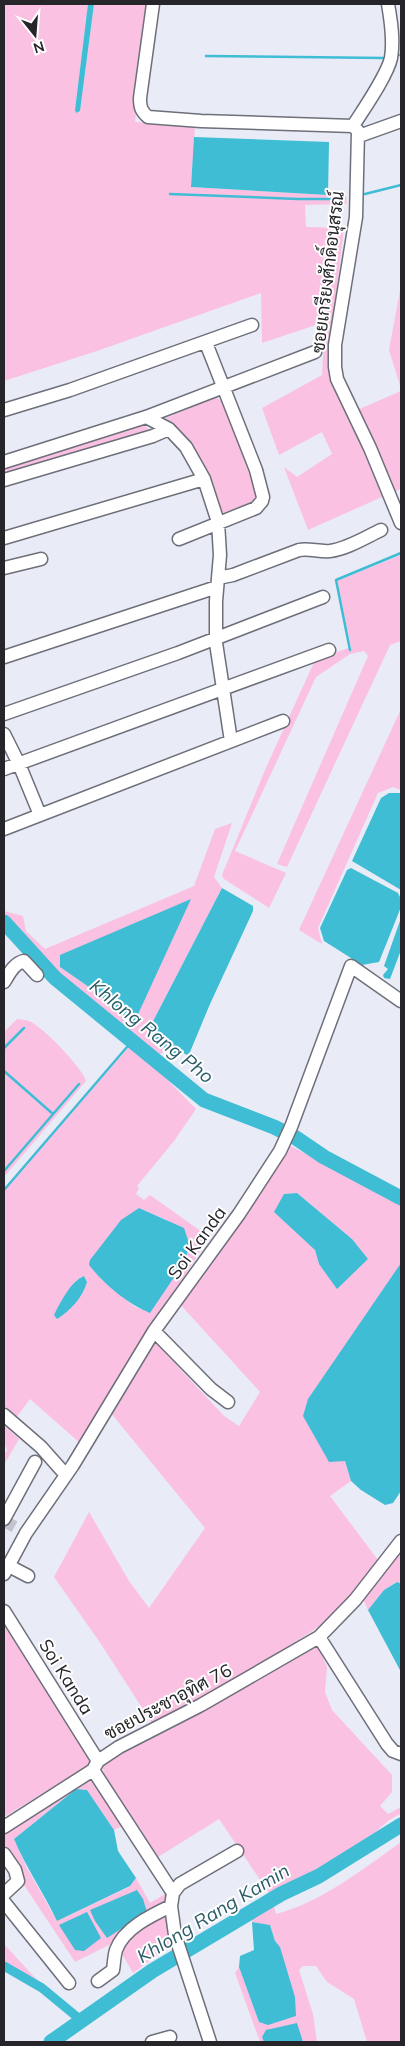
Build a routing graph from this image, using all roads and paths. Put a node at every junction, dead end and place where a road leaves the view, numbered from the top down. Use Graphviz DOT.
graph roads {
  1 [pos="153,4"];
  2 [pos="388,4"];
  3 [pos="401,121"];
  4 [pos="356,131"];
  5 [pos="252,325"];
  6 [pos="206,342"];
  7 [pos="315,352"];
  8 [pos="225,388"];
  9 [pos="4,410"];
  10 [pos="146,417"];
  11 [pos="169,429"];
  12 [pos="4,462"];
  13 [pos="204,479"];
  14 [pos="4,480"];
  15 [pos="218,522"];
  16 [pos="401,523"];
  17 [pos="381,530"];
  18 [pos="4,538"];
  19 [pos="179,539"];
  20 [pos="41,559"];
  21 [pos="4,568"];
  22 [pos="218,582"];
  23 [pos="323,597"];
  24 [pos="216,639"];
  25 [pos="329,650"];
  26 [pos="4,657"];
  27 [pos="222,691"];
  28 [pos="4,714"];
  29 [pos="283,721"];
  30 [pos="4,734"];
  31 [pos="231,741"];
  32 [pos="19,764"];
  33 [pos="4,769"];
  34 [pos="40,815"];
  35 [pos="4,829"];
  36 [pos="37,974"];
  37 [pos="4,982"];
  38 [pos="399,999"];
  39 [pos="154,1331"];
  40 [pos="228,1402"];
  41 [pos="4,1415"];
  42 [pos="35,1462"];
  43 [pos="65,1474"];
  44 [pos="4,1519"];
  45 [pos="401,1541"];
  46 [pos="6,1570"];
  47 [pos="28,1576"];
  48 [pos="4,1611"];
  49 [pos="319,1637"];
  50 [pos="401,1754"];
  51 [pos="96,1766"];
  52 [pos="4,1827"];
  53 [pos="237,1851"];
  54 [pos="4,1854"];
  55 [pos="4,1894"];
  56 [pos="172,1899"];
  57 [pos="4,1902"];
  58 [pos="98,1981"];
  59 [pos="69,1982"];
  60 [pos="170,2037"];
  61 [pos="152,2042"];
  62 [pos="210,2042"];
  1 -- 4 [label="street"];
  2 -- 4 [label="street"];
  3 -- 4 [label="street"];
  4 -- 16 [label="street, ซอยเกรียงศักดิ์อนุสรณ์"];
  5 -- 6 [label="street"];
  6 -- 8 [label="street"];
  6 -- 9 [label="street"];
  7 -- 8 [label="street"];
  8 -- 10 [label="street"];
  8 -- 15 [label="street"];
  10 -- 11 [label="street"];
  10 -- 12 [label="street"];
  11 -- 13 [label="street"];
  11 -- 14 [label="street"];
  13 -- 15 [label="street"];
  13 -- 18 [label="street"];
  15 -- 19 [label="street"];
  15 -- 22 [label="street"];
  17 -- 22 [label="street"];
  20 -- 21 [label="street"];
  22 -- 24 [label="street"];
  22 -- 26 [label="street"];
  23 -- 24 [label="street"];
  24 -- 27 [label="street"];
  24 -- 28 [label="street"];
  25 -- 27 [label="street"];
  27 -- 31 [label="street"];
  27 -- 32 [label="street"];
  29 -- 31 [label="street"];
  30 -- 32 [label="street"];
  31 -- 34 [label="street"];
  32 -- 33 [label="street"];
  32 -- 34 [label="street"];
  34 -- 35 [label="street"];
  36 -- 37 [label="street"];
  38 -- 39 [label="street, Soi Kanda"];
  39 -- 40 [label="street"];
  39 -- 43 [label="street, Soi Kanda"];
  41 -- 43 [label="street"];
  42 -- 44 [label="street"];
  43 -- 46 [label="street, Soi Kanda"];
  45 -- 49 [label="street, ซอยประชาอุทิศ 76"];
  46 -- 47 [label="street"];
  48 -- 51 [label="street, Soi Kanda"];
  49 -- 50 [label="street"];
  49 -- 51 [label="street, ซอยประชาอุทิศ 76"];
  51 -- 52 [label="street, ซอยประชาอุทิศ 76"];
  51 -- 56 [label="street"];
  53 -- 56 [label="street"];
  54 -- 55 [label="street"];
  56 -- 58 [label="street"];
  56 -- 62 [label="street"];
  57 -- 59 [label="street"];
  60 -- 61 [label="street"];
}
